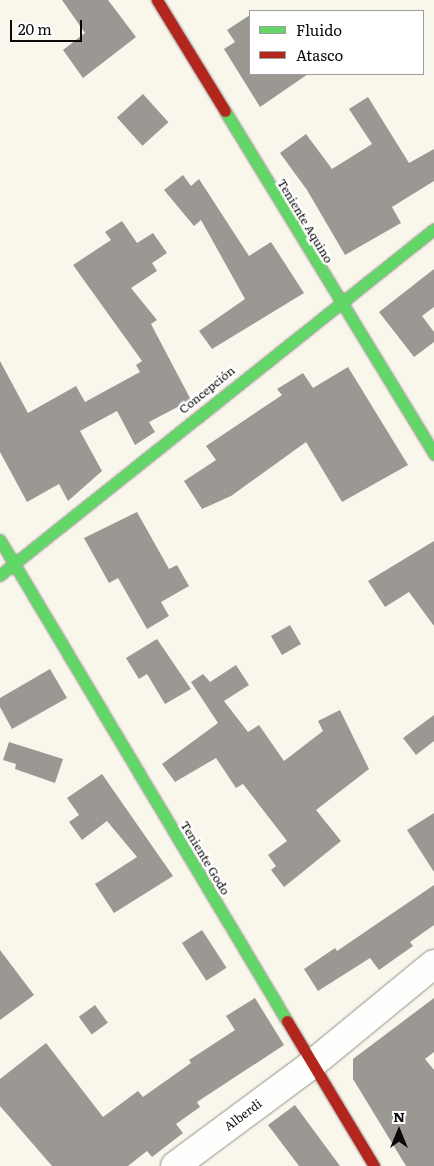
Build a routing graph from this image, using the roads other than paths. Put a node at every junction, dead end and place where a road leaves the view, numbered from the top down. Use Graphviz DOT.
graph roads {
  1 [pos="157,0"];
  2 [pos="434,229"];
  3 [pos="339,302"];
  4 [pos="434,454"];
  5 [pos="0,540"];
  6 [pos="14,563"];
  7 [pos="0,576"];
  8 [pos="434,964"];
  9 [pos="311,1064"];
  10 [pos="175,1166"];
  11 [pos="374,1166"];
  1 -- 3 [label="street, Teniente Aquino"];
  2 -- 3 [label="street, Concepción"];
  3 -- 4 [label="street, Teniente Aquino"];
  3 -- 6 [label="street, Concepción"];
  5 -- 6 [label="street, Teniente Godo"];
  6 -- 7 [label="street, Concepción"];
  6 -- 9 [label="street, Teniente Godo"];
  8 -- 9 [label="street, Alberdi"];
  9 -- 10 [label="street, Alberdi"];
  9 -- 11 [label="street, Teniente Godo"];
}
